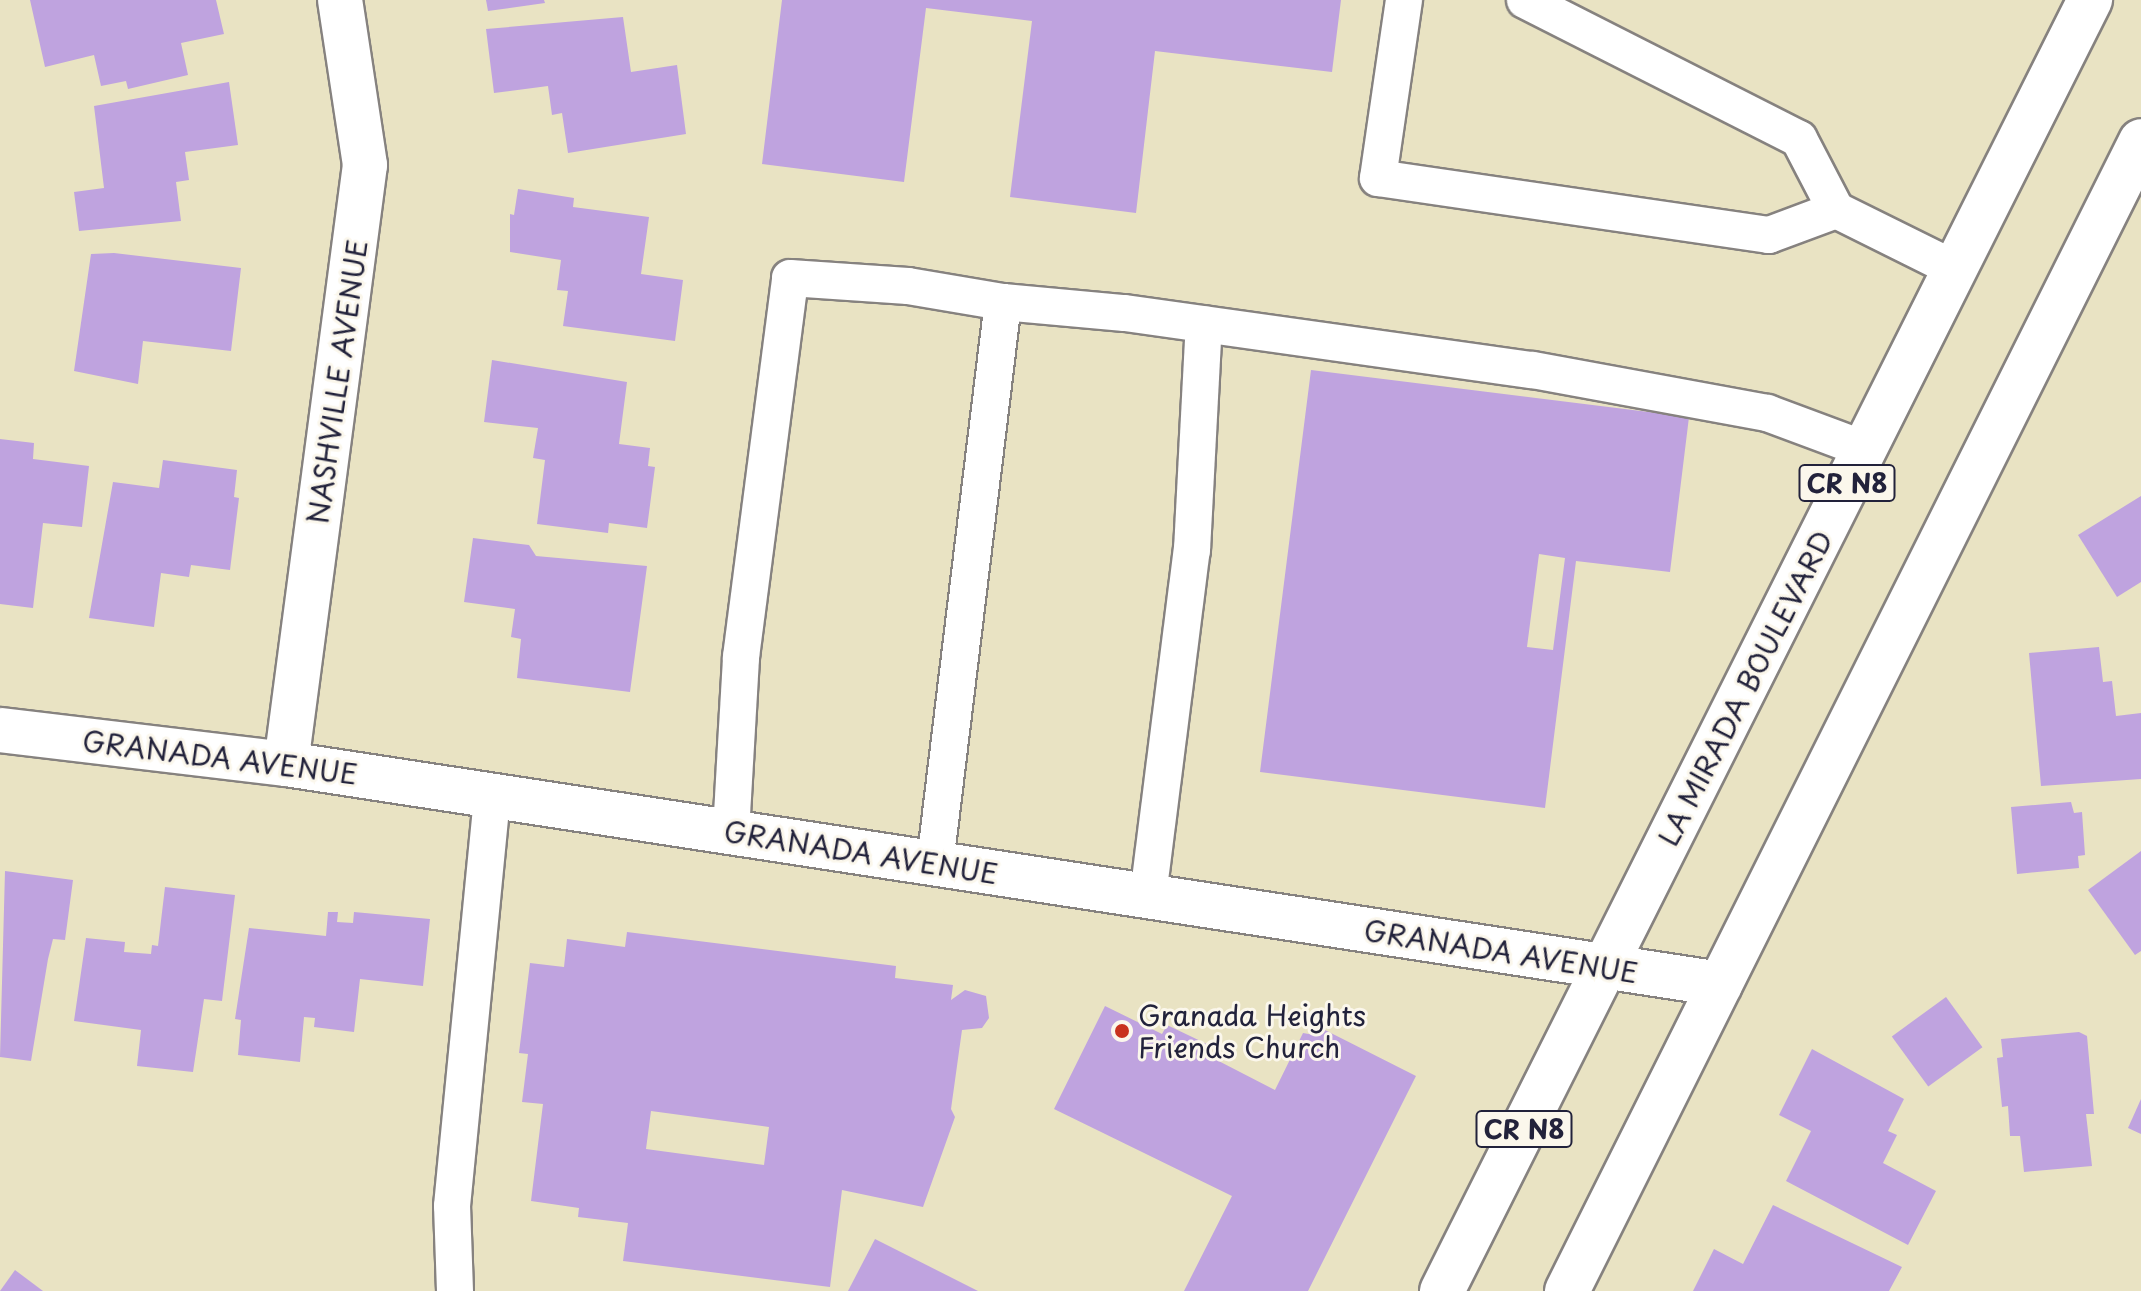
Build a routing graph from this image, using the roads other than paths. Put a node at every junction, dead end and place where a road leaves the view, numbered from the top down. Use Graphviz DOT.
graph roads {
  1 [pos="340,0"];
  2 [pos="1404,0"];
  3 [pos="1525,0"];
  4 [pos="2090,0"];
  5 [pos="2141,141"];
  6 [pos="1836,210"];
  7 [pos="1955,269"];
  8 [pos="1003,302"];
  9 [pos="1204,324"];
  10 [pos="1864,449"];
  11 [pos="0,730"];
  12 [pos="286,764"];
  13 [pos="492,796"];
  14 [pos="731,832"];
  15 [pos="935,863"];
  16 [pos="1148,896"];
  17 [pos="1605,967"];
  18 [pos="1720,984"];
  19 [pos="455,1291"];
  20 [pos="1442,1291"];
  21 [pos="1567,1291"];
  1 -- 12 [label="main road, NASHVILLE AVENUE"];
  2 -- 6 [label="lane"];
  3 -- 6 [label="lane"];
  4 -- 7 [label="main road, LA MIRADA BOULEVARD / CR N8"];
  5 -- 18 [label="main road"];
  6 -- 7 [label="lane"];
  7 -- 10 [label="main road, LA MIRADA BOULEVARD / CR N8"];
  8 -- 9 [label="lane"];
  8 -- 14 [label="lane"];
  8 -- 15 [label="lane"];
  9 -- 10 [label="lane"];
  9 -- 16 [label="lane"];
  10 -- 17 [label="main road, LA MIRADA BOULEVARD / CR N8"];
  11 -- 12 [label="main road, GRANADA AVENUE"];
  12 -- 13 [label="main road, GRANADA AVENUE"];
  13 -- 14 [label="main road, GRANADA AVENUE"];
  13 -- 19 [label="lane"];
  14 -- 15 [label="main road, GRANADA AVENUE"];
  15 -- 16 [label="main road, GRANADA AVENUE"];
  16 -- 17 [label="main road, GRANADA AVENUE"];
  17 -- 18 [label="main road, GRANADA AVENUE"];
  17 -- 20 [label="main road, LA MIRADA BOULEVARD / CR N8"];
  18 -- 21 [label="main road"];
}
